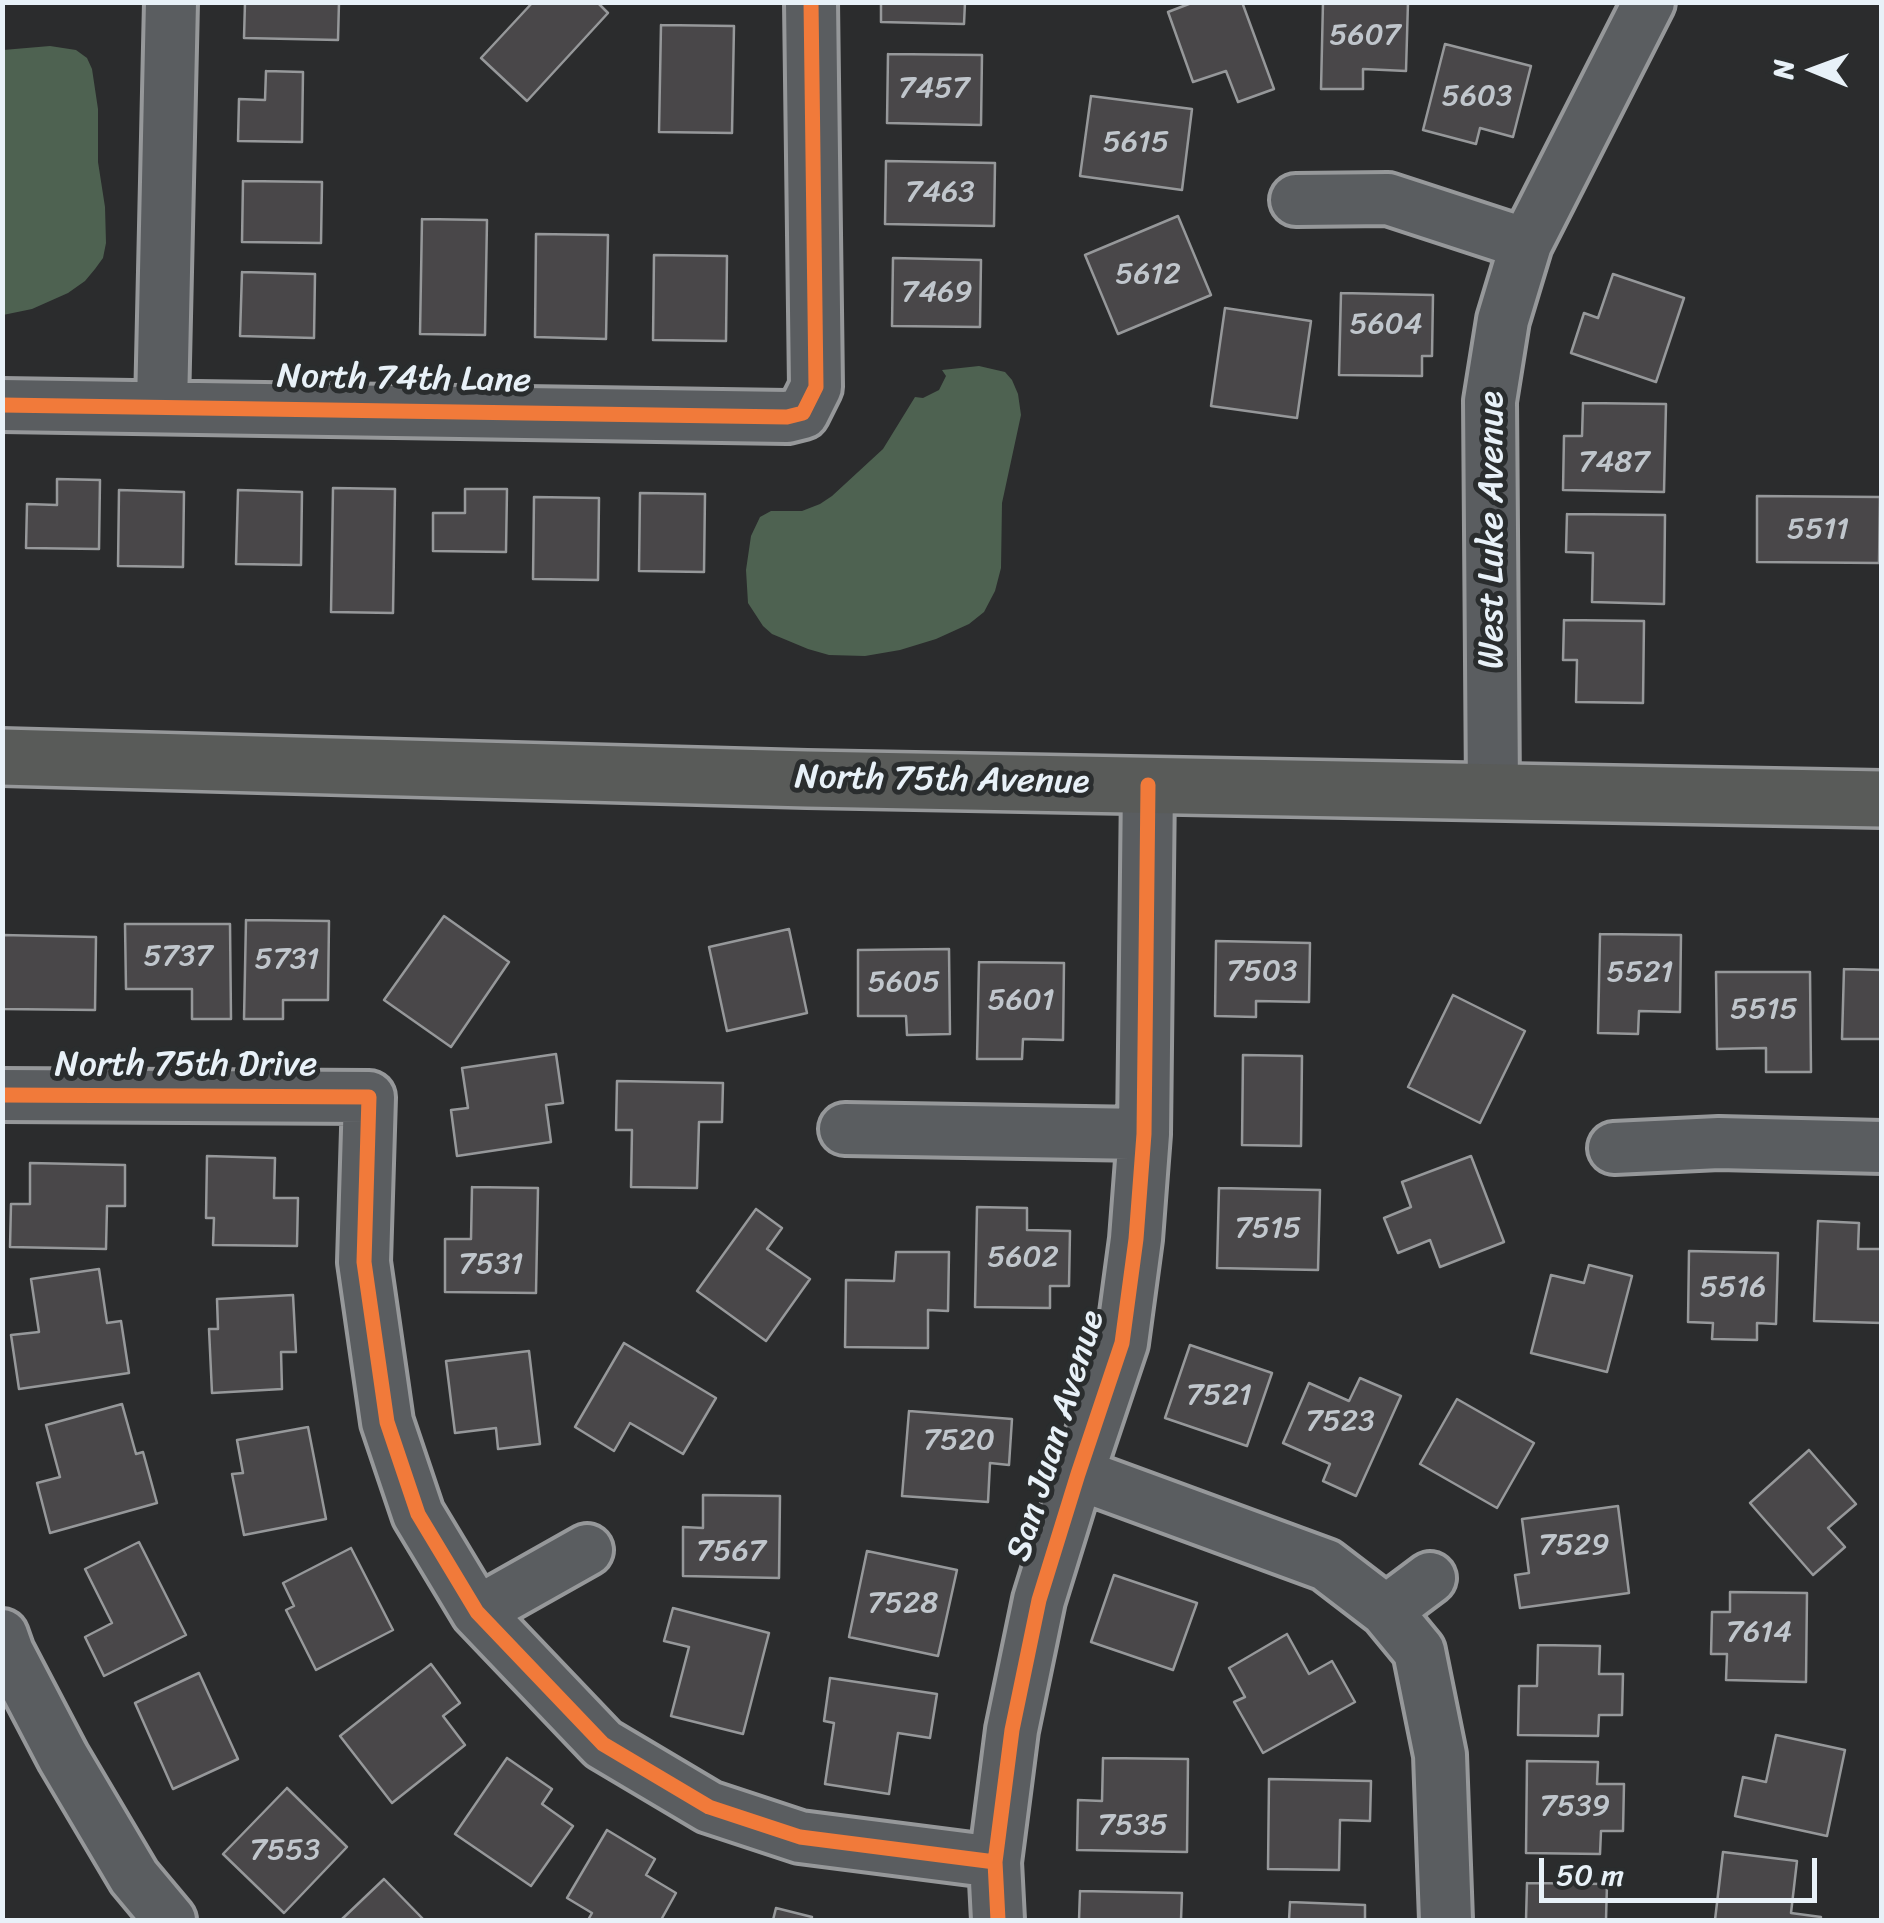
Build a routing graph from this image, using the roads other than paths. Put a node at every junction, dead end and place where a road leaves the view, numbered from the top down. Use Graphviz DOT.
graph roads {
  1 [pos="171,2"];
  2 [pos="812,2"];
  3 [pos="1649,2"];
  4 [pos="1296,200"];
  5 [pos="1526,244"];
  6 [pos="2,404"];
  7 [pos="162,406"];
  8 [pos="2,757"];
  9 [pos="1148,785"];
  10 [pos="1493,791"];
  11 [pos="1882,799"];
  12 [pos="2,1095"];
  13 [pos="845,1129"];
  14 [pos="1144,1134"];
  15 [pos="1882,1147"];
  16 [pos="1614,1148"];
  17 [pos="1078,1474"];
  18 [pos="588,1550"];
  19 [pos="1430,1578"];
  20 [pos="477,1612"];
  21 [pos="1386,1612"];
  22 [pos="2,1635"];
  23 [pos="995,1862"];
  24 [pos="170,1920"];
  25 [pos="998,1920"];
  26 [pos="1446,1920"];
  1 -- 7 [label="street"];
  2 -- 7 [label="street, North 74th Lane"];
  3 -- 5 [label="street, West Luke Avenue"];
  4 -- 5 [label="street"];
  5 -- 10 [label="street, West Luke Avenue"];
  6 -- 7 [label="street, North 74th Lane"];
  8 -- 9 [label="main road, North 75th Avenue"];
  9 -- 10 [label="main road, North 75th Avenue"];
  9 -- 14 [label="street, San Juan Avenue"];
  10 -- 11 [label="main road, North 75th Avenue"];
  12 -- 20 [label="street, North 75th Drive"];
  13 -- 14 [label="street"];
  14 -- 17 [label="street, San Juan Avenue"];
  15 -- 16 [label="street"];
  17 -- 21 [label="street"];
  17 -- 23 [label="street, San Juan Avenue"];
  18 -- 20 [label="street"];
  19 -- 21 [label="street"];
  20 -- 23 [label="street"];
  21 -- 26 [label="street"];
  22 -- 24 [label="street"];
  23 -- 25 [label="street, San Juan Avenue"];
}
